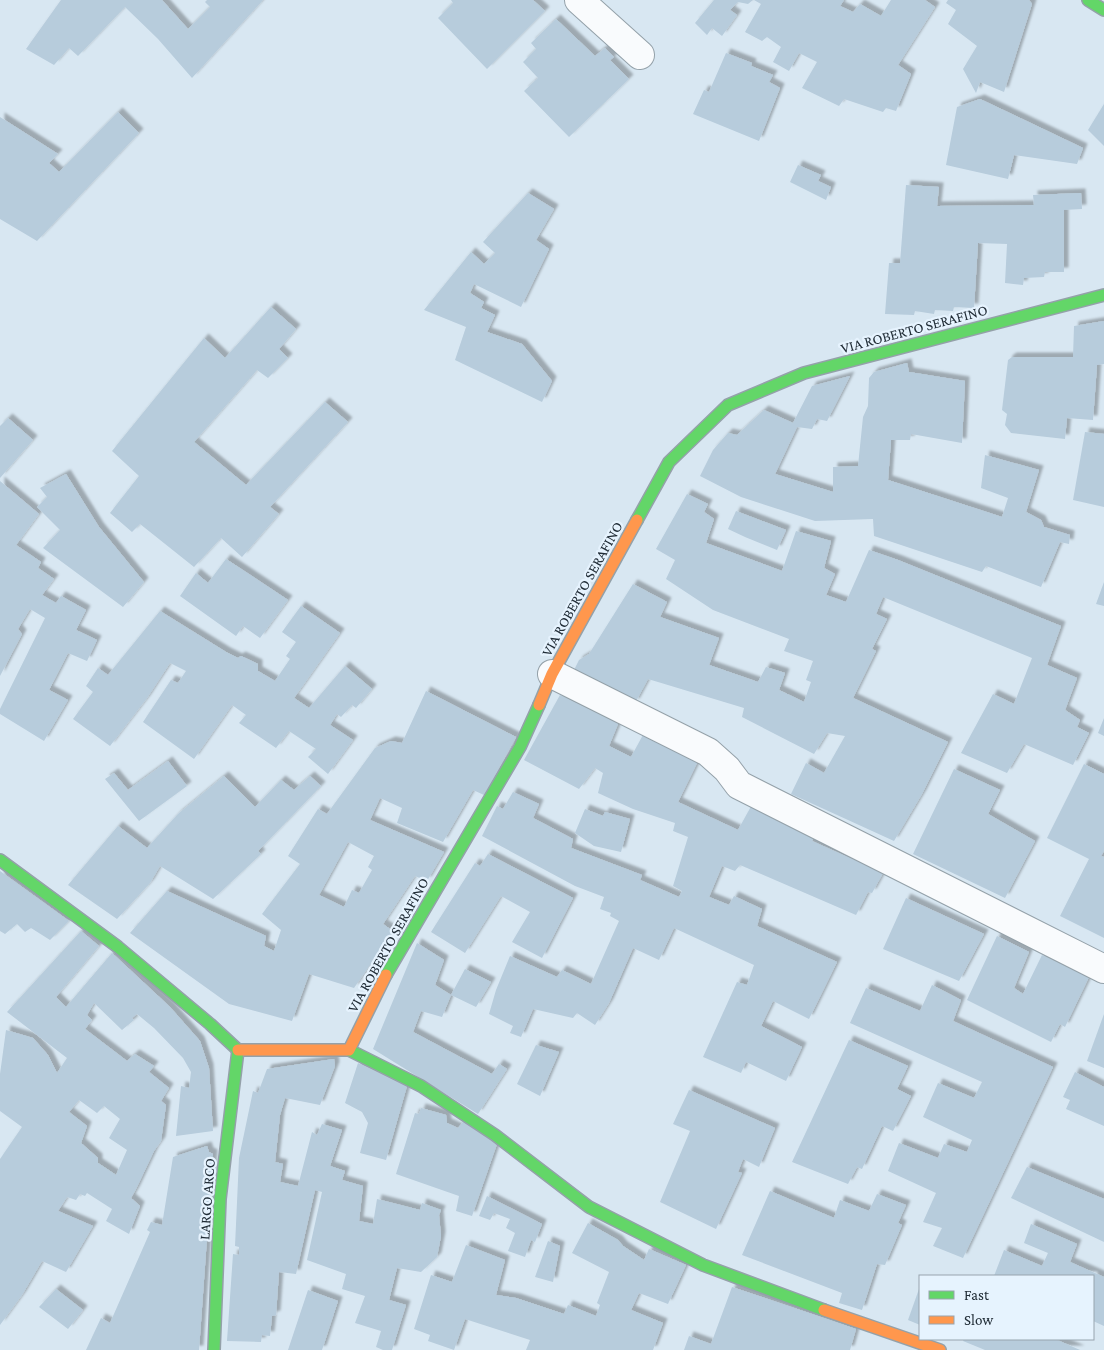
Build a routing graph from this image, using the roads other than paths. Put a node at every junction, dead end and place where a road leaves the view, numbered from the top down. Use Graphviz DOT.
graph roads {
  1 [pos="579,0"];
  2 [pos="1088,0"];
  3 [pos="1104,10"];
  4 [pos="640,55"];
  5 [pos="1104,295"];
  6 [pos="552,674"];
  7 [pos="0,860"];
  8 [pos="1104,968"];
  9 [pos="238,1050"];
  10 [pos="349,1050"];
  11 [pos="214,1350"];
  12 [pos="940,1350"];
  1 -- 4 [label="street"];
  2 -- 3 [label="main road"];
  5 -- 6 [label="main road, VIA ROBERTO SERAFINO"];
  6 -- 8 [label="street"];
  6 -- 10 [label="main road, VIA ROBERTO SERAFINO"];
  7 -- 9 [label="main road"];
  9 -- 10 [label="main road"];
  9 -- 11 [label="main road, LARGO ARCO"];
  10 -- 12 [label="main road"];
}
